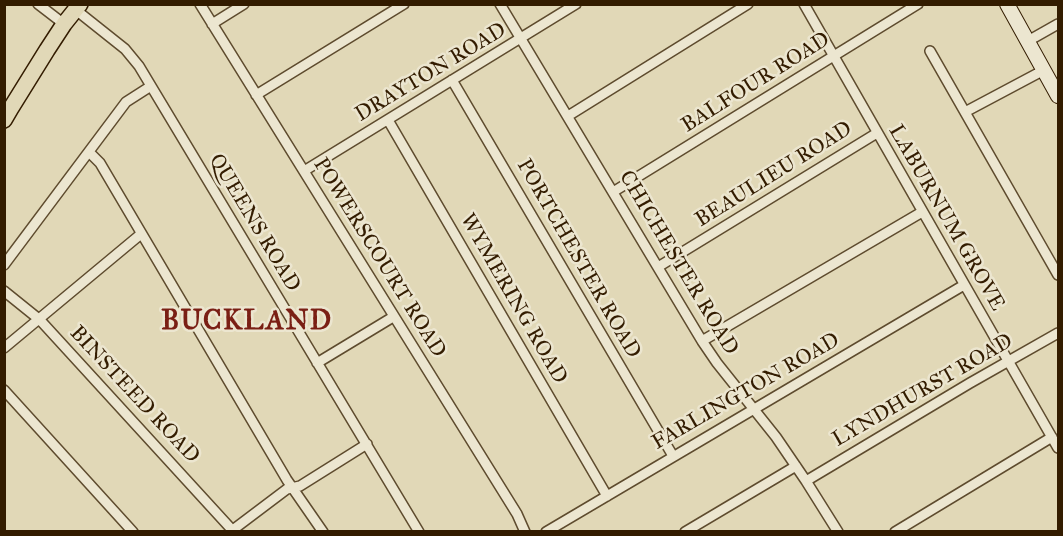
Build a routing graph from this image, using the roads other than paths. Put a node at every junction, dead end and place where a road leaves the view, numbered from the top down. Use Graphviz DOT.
graph roads {
  1 [pos="38,4"];
  2 [pos="200,4"];
  3 [pos="244,4"];
  4 [pos="405,4"];
  5 [pos="500,4"];
  6 [pos="576,4"];
  7 [pos="748,4"];
  8 [pos="804,4"];
  9 [pos="918,4"];
  10 [pos="1008,4"];
  11 [pos="78,7"];
  12 [pos="64,24"];
  13 [pos="212,24"];
  14 [pos="1059,24"];
  15 [pos="521,38"];
  16 [pos="1028,41"];
  17 [pos="930,51"];
  18 [pos="833,56"];
  19 [pos="1044,70"];
  20 [pos="452,80"];
  21 [pos="150,86"];
  22 [pos="256,95"];
  23 [pos="1059,96"];
  24 [pos="6,111"];
  25 [pos="965,112"];
  26 [pos="568,116"];
  27 [pos="388,120"];
  28 [pos="877,133"];
  29 [pos="89,152"];
  30 [pos="304,171"];
  31 [pos="613,192"];
  32 [pos="922,212"];
  33 [pos="141,234"];
  34 [pos="4,265"];
  35 [pos="658,267"];
  36 [pos="1059,275"];
  37 [pos="964,285"];
  38 [pos="4,291"];
  39 [pos="393,317"];
  40 [pos="40,320"];
  41 [pos="1059,333"];
  42 [pos="702,341"];
  43 [pos="4,348"];
  44 [pos="1009,361"];
  45 [pos="317,363"];
  46 [pos="4,390"];
  47 [pos="754,409"];
  48 [pos="1052,437"];
  49 [pos="367,444"];
  50 [pos="1059,448"];
  51 [pos="673,456"];
  52 [pos="796,466"];
  53 [pos="806,481"];
  54 [pos="292,488"];
  55 [pos="607,496"];
  56 [pos="833,530"];
  57 [pos="133,531"];
  58 [pos="232,531"];
  59 [pos="323,531"];
  60 [pos="419,531"];
  61 [pos="525,531"];
  62 [pos="546,531"];
  63 [pos="686,531"];
  64 [pos="896,531"];
  1 -- 12 [label="street"];
  2 -- 13 [label="street, POWERSCOURT ROAD"];
  3 -- 13 [label="street"];
  4 -- 22 [label="street"];
  5 -- 15 [label="street, CHICHESTER ROAD"];
  6 -- 15 [label="street, DRAYTON ROAD"];
  7 -- 26 [label="street"];
  8 -- 18 [label="street, LABURNUM GROVE"];
  9 -- 18 [label="street, BALFOUR ROAD"];
  10 -- 16 [label="street"];
  11 -- 12 [label="main road"];
  11 -- 21 [label="street, QUEENS ROAD"];
  12 -- 24 [label="main road"];
  13 -- 22 [label="street, POWERSCOURT ROAD"];
  14 -- 16 [label="street"];
  15 -- 20 [label="street, DRAYTON ROAD"];
  15 -- 26 [label="street, CHICHESTER ROAD"];
  16 -- 19 [label="street"];
  17 -- 25 [label="street"];
  18 -- 28 [label="street, LABURNUM GROVE"];
  18 -- 31 [label="street, BALFOUR ROAD"];
  19 -- 23 [label="street"];
  19 -- 25 [label="street"];
  20 -- 27 [label="street, DRAYTON ROAD"];
  20 -- 51 [label="street, PORTCHESTER ROAD"];
  21 -- 29 [label="street"];
  21 -- 45 [label="street, QUEENS ROAD"];
  22 -- 30 [label="street, POWERSCOURT ROAD"];
  25 -- 36 [label="street"];
  26 -- 31 [label="street, CHICHESTER ROAD"];
  27 -- 30 [label="street, DRAYTON ROAD"];
  27 -- 55 [label="street, WYMERING ROAD"];
  28 -- 32 [label="street, LABURNUM GROVE"];
  28 -- 35 [label="street, BEAULIEU ROAD"];
  29 -- 33 [label="street"];
  29 -- 34 [label="street"];
  30 -- 39 [label="street, POWERSCOURT ROAD"];
  31 -- 35 [label="street, CHICHESTER ROAD"];
  32 -- 37 [label="street, LABURNUM GROVE"];
  32 -- 42 [label="street"];
  33 -- 40 [label="street"];
  33 -- 54 [label="street"];
  35 -- 42 [label="street, CHICHESTER ROAD"];
  37 -- 44 [label="street, LABURNUM GROVE"];
  37 -- 47 [label="street, FARLINGTON ROAD"];
  38 -- 40 [label="street, BINSTEED ROAD"];
  39 -- 45 [label="street"];
  39 -- 61 [label="street, POWERSCOURT ROAD"];
  40 -- 43 [label="street"];
  40 -- 58 [label="street, BINSTEED ROAD"];
  41 -- 44 [label="street, LYNDHURST ROAD"];
  42 -- 47 [label="street, CHICHESTER ROAD"];
  44 -- 48 [label="street, LABURNUM GROVE"];
  44 -- 53 [label="street, LYNDHURST ROAD"];
  45 -- 49 [label="street, QUEENS ROAD"];
  46 -- 57 [label="street"];
  47 -- 51 [label="street, FARLINGTON ROAD"];
  47 -- 52 [label="street, CHICHESTER ROAD"];
  48 -- 50 [label="street, LABURNUM GROVE"];
  48 -- 64 [label="street"];
  49 -- 54 [label="street"];
  49 -- 60 [label="street, QUEENS ROAD"];
  51 -- 55 [label="street, FARLINGTON ROAD"];
  52 -- 53 [label="street, CHICHESTER ROAD"];
  52 -- 63 [label="street"];
  53 -- 56 [label="street, CHICHESTER ROAD"];
  54 -- 58 [label="street"];
  54 -- 59 [label="street"];
  55 -- 62 [label="street, FARLINGTON ROAD"];
}
